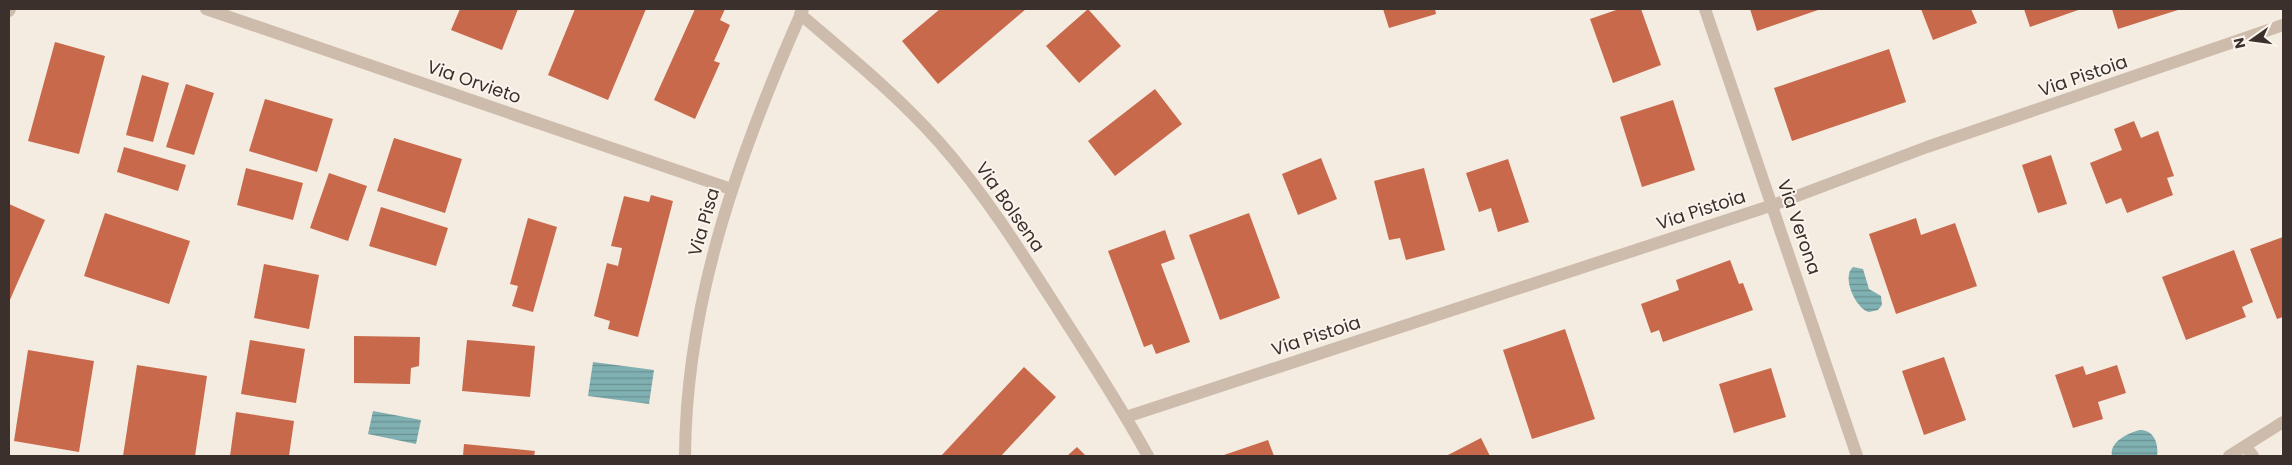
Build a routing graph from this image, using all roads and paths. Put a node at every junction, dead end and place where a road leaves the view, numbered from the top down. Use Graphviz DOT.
graph roads {
  1 [pos="206,9"];
  2 [pos="1705,9"];
  3 [pos="801,11"];
  4 [pos="2283,25"];
  5 [pos="731,188"];
  6 [pos="1773,205"];
  7 [pos="1126,417"];
  8 [pos="2283,422"];
  9 [pos="2249,451"];
  10 [pos="685,456"];
  11 [pos="1148,456"];
  12 [pos="1857,456"];
  13 [pos="2229,456"];
  1 -- 5 [label="street, Via Orvieto"];
  2 -- 6 [label="street, Via Verona"];
  3 -- 5 [label="street, Via Pisa"];
  3 -- 7 [label="street, Via Bolsena"];
  4 -- 6 [label="street, Via Pistoia"];
  5 -- 10 [label="street, Via Pisa"];
  6 -- 7 [label="street, Via Pistoia"];
  6 -- 12 [label="street, Via Verona"];
  7 -- 11 [label="street, Via Bolsena"];
  8 -- 9 [label="street"];
  9 -- 13 [label="street"];
}
